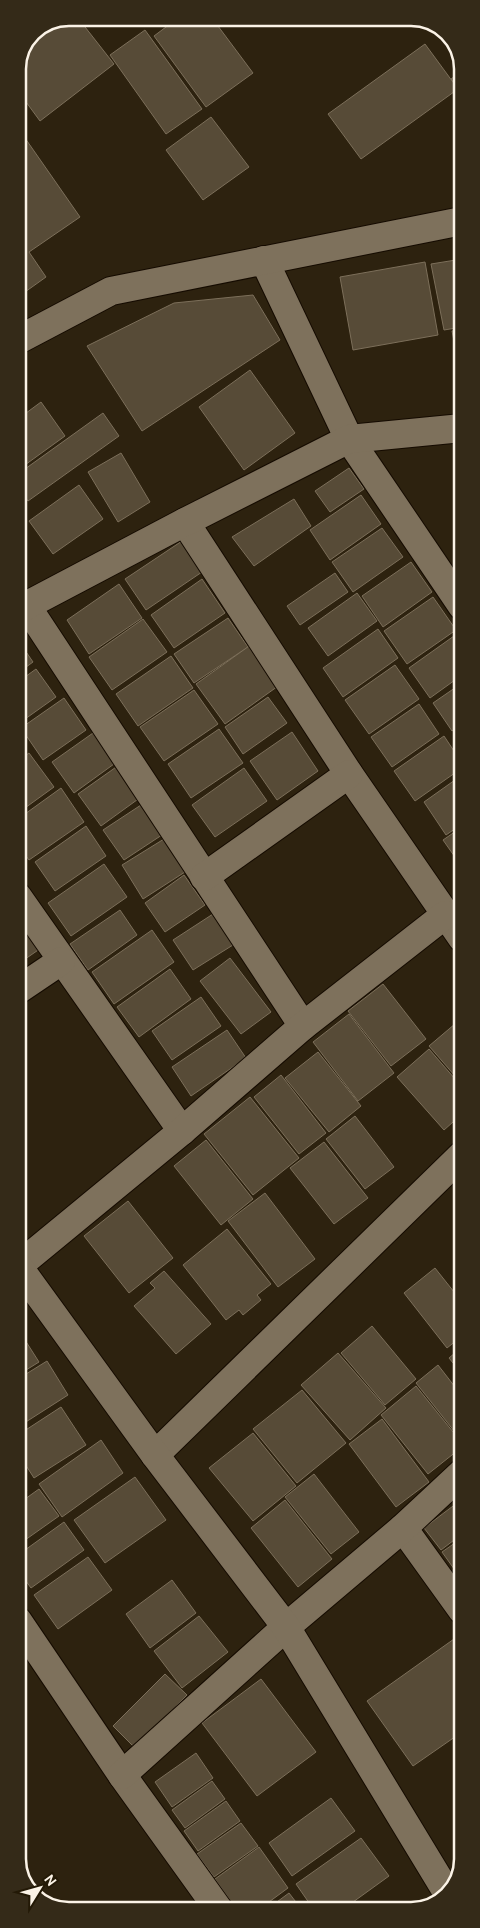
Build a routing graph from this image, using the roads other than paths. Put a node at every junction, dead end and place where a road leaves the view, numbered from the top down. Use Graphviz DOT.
graph roads {
  1 [pos="454,223"];
  2 [pos="264,260"];
  3 [pos="26,336"];
  4 [pos="454,429"];
  5 [pos="349,439"];
  6 [pos="185,522"];
  7 [pos="454,594"];
  8 [pos="26,606"];
  9 [pos="26,614"];
  10 [pos="349,774"];
  11 [pos="204,877"];
  12 [pos="26,909"];
  13 [pos="445,915"];
  14 [pos="454,927"];
  15 [pos="61,961"];
  16 [pos="26,985"];
  17 [pos="303,1026"];
  18 [pos="182,1131"];
  19 [pos="454,1163"];
  20 [pos="26,1259"];
  21 [pos="26,1277"];
  22 [pos="155,1456"];
  23 [pos="454,1481"];
  24 [pos="403,1528"];
  25 [pos="454,1599"];
  26 [pos="286,1628"];
  27 [pos="26,1633"];
  28 [pos="122,1775"];
  29 [pos="443,1887"];
  30 [pos="213,1902"];
  1 -- 2 [label="street"];
  2 -- 3 [label="street"];
  2 -- 5 [label="street"];
  4 -- 5 [label="street"];
  5 -- 6 [label="street"];
  5 -- 7 [label="street"];
  6 -- 8 [label="street"];
  6 -- 10 [label="street"];
  9 -- 11 [label="street"];
  10 -- 11 [label="street"];
  10 -- 13 [label="street"];
  11 -- 17 [label="street"];
  12 -- 15 [label="street"];
  13 -- 14 [label="street"];
  13 -- 17 [label="street"];
  15 -- 16 [label="street"];
  15 -- 18 [label="street"];
  17 -- 18 [label="street"];
  18 -- 20 [label="street"];
  19 -- 22 [label="street"];
  21 -- 22 [label="street"];
  22 -- 26 [label="street"];
  23 -- 24 [label="street"];
  24 -- 25 [label="street"];
  24 -- 26 [label="street"];
  26 -- 28 [label="street"];
  26 -- 29 [label="street"];
  27 -- 28 [label="street"];
  28 -- 30 [label="street"];
}
